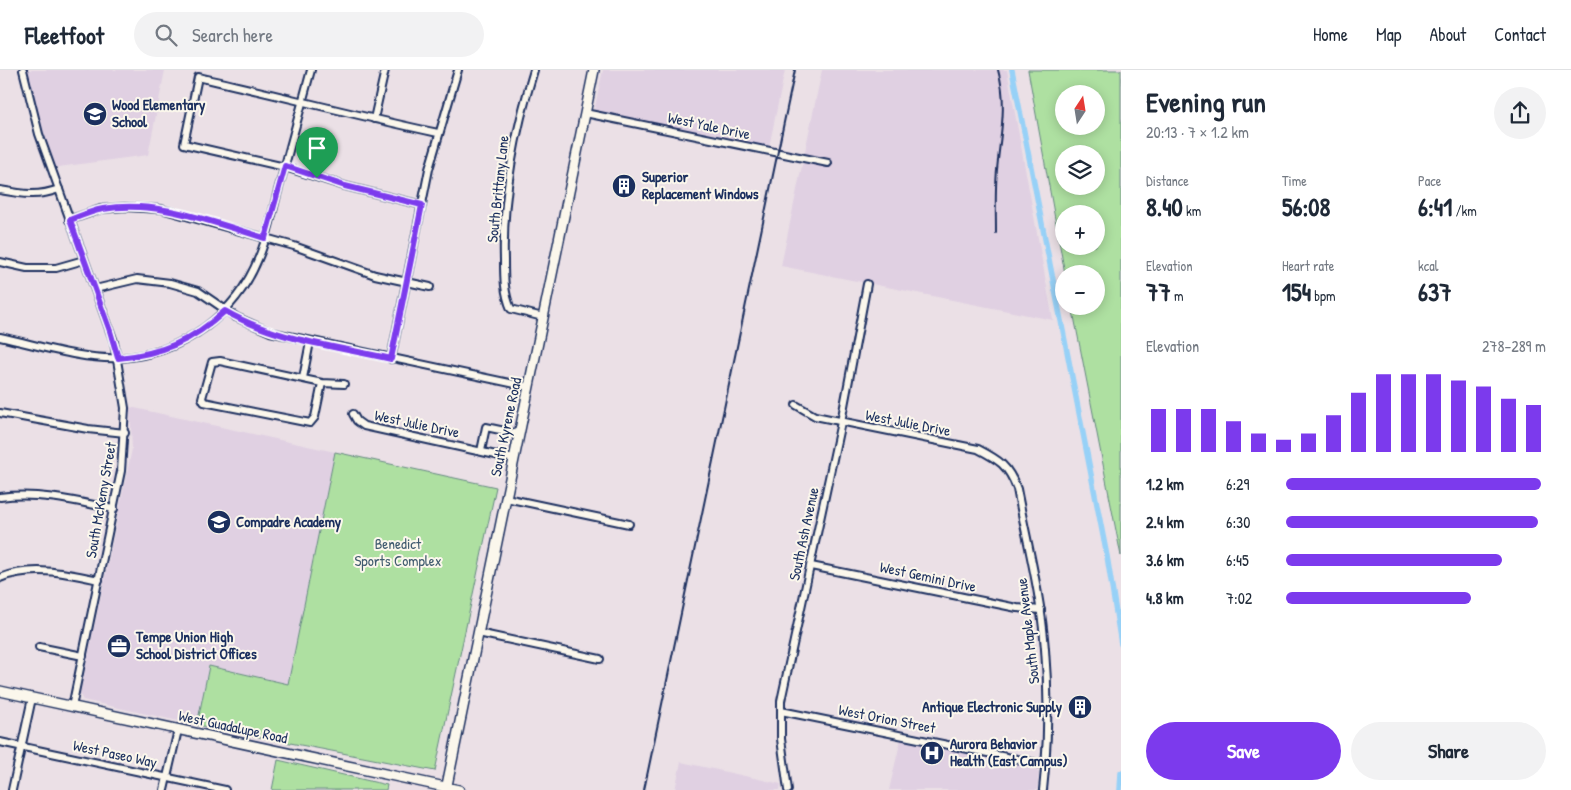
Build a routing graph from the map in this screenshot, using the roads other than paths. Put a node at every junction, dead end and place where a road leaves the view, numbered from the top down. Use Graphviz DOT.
graph roads {
  1 [pos="23,70"];
  2 [pos="311,70"];
  3 [pos="385,70"];
  4 [pos="458,70"];
  5 [pos="534,70"];
  6 [pos="594,70"];
  7 [pos="303,101"];
  8 [pos="585,113"];
  9 [pos="374,118"];
  10 [pos="438,133"];
  11 [pos="828,163"];
  12 [pos="285,166"];
  13 [pos="59,189"];
  14 [pos="0,190"];
  15 [pos="422,205"];
  16 [pos="70,220"];
  17 [pos="265,238"];
  18 [pos="84,260"];
  19 [pos="0,262"];
  20 [pos="407,282"];
  21 [pos="867,284"];
  22 [pos="430,287"];
  23 [pos="95,289"];
  24 [pos="225,311"];
  25 [pos="543,317"];
  26 [pos="0,337"];
  27 [pos="310,342"];
  28 [pos="118,358"];
  29 [pos="391,359"];
  30 [pos="303,378"];
  31 [pos="322,383"];
  32 [pos="344,384"];
  33 [pos="528,388"];
  34 [pos="796,405"];
  35 [pos="0,413"];
  36 [pos="353,414"];
  37 [pos="841,422"];
  38 [pos="125,432"];
  39 [pos="519,434"];
  40 [pos="481,451"];
  41 [pos="514,459"];
  42 [pos="1010,472"];
  43 [pos="0,497"];
  44 [pos="506,498"];
  45 [pos="114,509"];
  46 [pos="629,524"];
  47 [pos="811,566"];
  48 [pos="0,578"];
  49 [pos="98,580"];
  50 [pos="1041,610"];
  51 [pos="478,633"];
  52 [pos="39,647"];
  53 [pos="83,656"];
  54 [pos="600,659"];
  55 [pos="0,691"];
  56 [pos="32,698"];
  57 [pos="72,707"];
  58 [pos="781,711"];
  59 [pos="178,730"];
  60 [pos="0,742"];
  61 [pos="21,747"];
  62 [pos="1046,764"];
  63 [pos="167,778"];
  64 [pos="446,789"];
  65 [pos="12,790"];
  66 [pos="164,790"];
  67 [pos="225,790"];
  68 [pos="459,790"];
  69 [pos="788,790"];
  70 [pos="1043,790"];
  1 -- 13 [label="street, South McKemy Street"];
  2 -- 7 [label="street"];
  3 -- 9 [label="street"];
  4 -- 10 [label="street"];
  5 -- 25 [label="street, South Brittany Lane"];
  6 -- 8 [label="main road, South Kyrene Road"];
  7 -- 9 [label="street"];
  7 -- 12 [label="street"];
  7 -- 12 [label="street"];
  8 -- 11 [label="street, West Yale Drive"];
  8 -- 25 [label="main road, South Kyrene Road"];
  9 -- 10 [label="street"];
  10 -- 15 [label="street"];
  12 -- 15 [label="street"];
  12 -- 17 [label="street"];
  13 -- 14 [label="street"];
  13 -- 16 [label="street, South McKemy Street"];
  15 -- 20 [label="street"];
  16 -- 17 [label="street"];
  16 -- 18 [label="street, South McKemy Street"];
  17 -- 20 [label="street"];
  17 -- 24 [label="street"];
  18 -- 19 [label="street"];
  18 -- 23 [label="street, South McKemy Street"];
  20 -- 22 [label="street"];
  20 -- 29 [label="street"];
  21 -- 37 [label="street, South Ash Avenue"];
  23 -- 24 [label="street"];
  23 -- 28 [label="street, South McKemy Street"];
  24 -- 27 [label="street"];
  24 -- 28 [label="street"];
  25 -- 33 [label="main road, South Kyrene Road"];
  26 -- 28 [label="street"];
  27 -- 29 [label="street"];
  27 -- 30 [label="street"];
  28 -- 38 [label="street, South McKemy Street"];
  29 -- 33 [label="street"];
  30 -- 31 [label="street"];
  30 -- 31 [label="street"];
  31 -- 32 [label="street"];
  33 -- 39 [label="main road, South Kyrene Road"];
  34 -- 37 [label="street, West Julie Drive"];
  35 -- 38 [label="street"];
  36 -- 40 [label="street, West Julie Drive"];
  37 -- 42 [label="street, West Julie Drive"];
  37 -- 47 [label="street, South Ash Avenue"];
  38 -- 45 [label="street, South McKemy Street"];
  39 -- 40 [label="street"];
  39 -- 41 [label="main road, South Kyrene Road"];
  40 -- 41 [label="street, West Julie Drive"];
  41 -- 44 [label="main road, South Kyrene Road"];
  42 -- 50 [label="street, South Maple Avenue"];
  43 -- 45 [label="street"];
  44 -- 46 [label="street"];
  44 -- 51 [label="main road, South Kyrene Road"];
  45 -- 49 [label="street, South McKemy Street"];
  47 -- 50 [label="street, West Gemini Drive"];
  47 -- 58 [label="street, South Ash Avenue"];
  48 -- 49 [label="street"];
  49 -- 53 [label="street, South McKemy Street"];
  50 -- 62 [label="street, South Maple Avenue"];
  51 -- 54 [label="street"];
  51 -- 64 [label="main road, South Kyrene Road"];
  52 -- 53 [label="street"];
  53 -- 57 [label="street, South McKemy Street"];
  55 -- 56 [label="main road, West Guadalupe Road"];
  56 -- 57 [label="main road, West Guadalupe Road"];
  56 -- 61 [label="street"];
  57 -- 59 [label="main road, West Guadalupe Road"];
  58 -- 62 [label="street, West Orion Street"];
  58 -- 69 [label="street, South Ash Avenue"];
  59 -- 63 [label="street"];
  59 -- 64 [label="main road, West Guadalupe Road"];
  60 -- 61 [label="street, West Paseo Way"];
  61 -- 63 [label="street, West Paseo Way"];
  61 -- 65 [label="street"];
  62 -- 70 [label="street, South Maple Avenue"];
  63 -- 66 [label="street"];
  63 -- 67 [label="street, West Paseo Way"];
  64 -- 68 [label="main road, West Guadalupe Road"];
}
